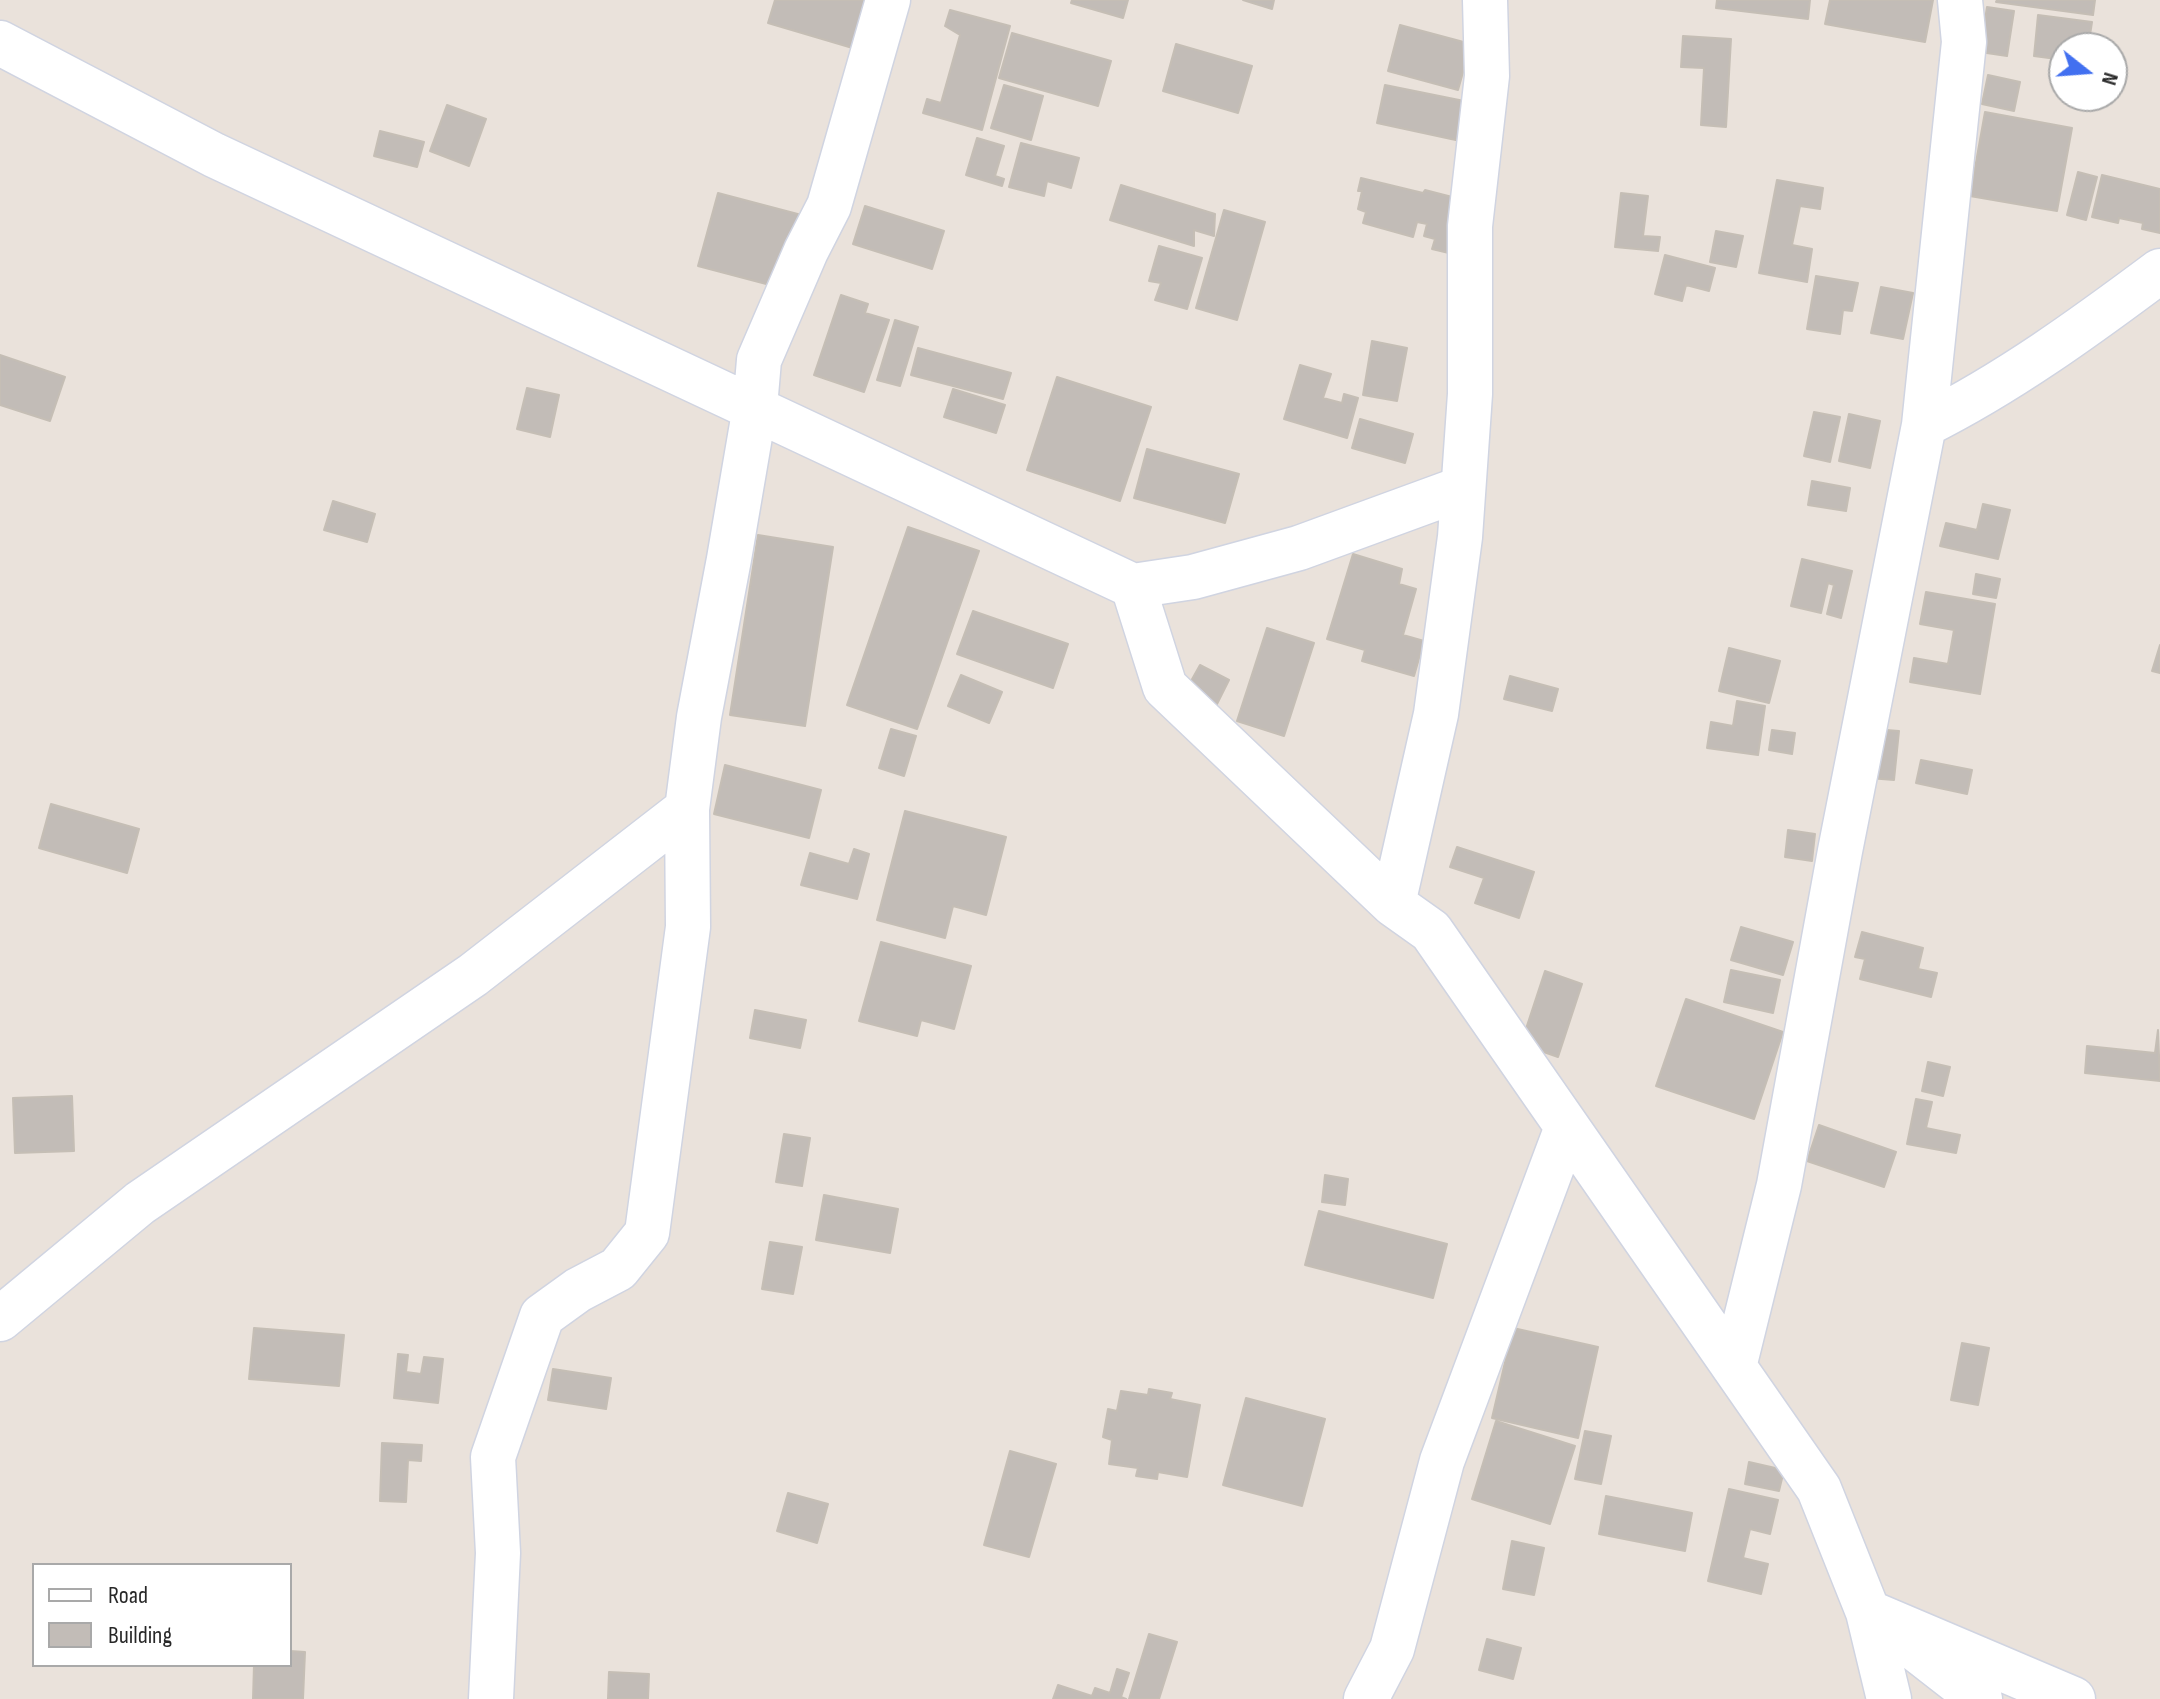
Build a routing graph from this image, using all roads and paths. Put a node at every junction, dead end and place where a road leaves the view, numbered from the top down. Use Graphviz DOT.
graph roads {
  1 [pos="888,0"];
  2 [pos="1485,0"];
  3 [pos="1960,0"];
  4 [pos="0,43"];
  5 [pos="2160,271"];
  6 [pos="755,407"];
  7 [pos="1924,425"];
  8 [pos="1463,488"];
  9 [pos="1133,586"];
  10 [pos="687,809"];
  11 [pos="1393,904"];
  12 [pos="1567,1127"];
  13 [pos="0,1319"];
  14 [pos="1734,1367"];
  15 [pos="1868,1612"];
  16 [pos="491,1699"];
  17 [pos="1366,1699"];
  18 [pos="1889,1699"];
  19 [pos="1980,1699"];
  20 [pos="2073,1699"];
  1 -- 6 [label="street"];
  2 -- 8 [label="street"];
  3 -- 7 [label="street"];
  4 -- 6 [label="street"];
  5 -- 7 [label="street"];
  6 -- 9 [label="street"];
  6 -- 10 [label="street"];
  7 -- 14 [label="street"];
  8 -- 9 [label="street"];
  8 -- 11 [label="street"];
  9 -- 11 [label="street"];
  10 -- 13 [label="street"];
  10 -- 16 [label="street"];
  11 -- 12 [label="street"];
  12 -- 14 [label="street"];
  12 -- 17 [label="street"];
  14 -- 15 [label="street"];
  15 -- 18 [label="street"];
  15 -- 19 [label="street"];
  15 -- 20 [label="street"];
}
